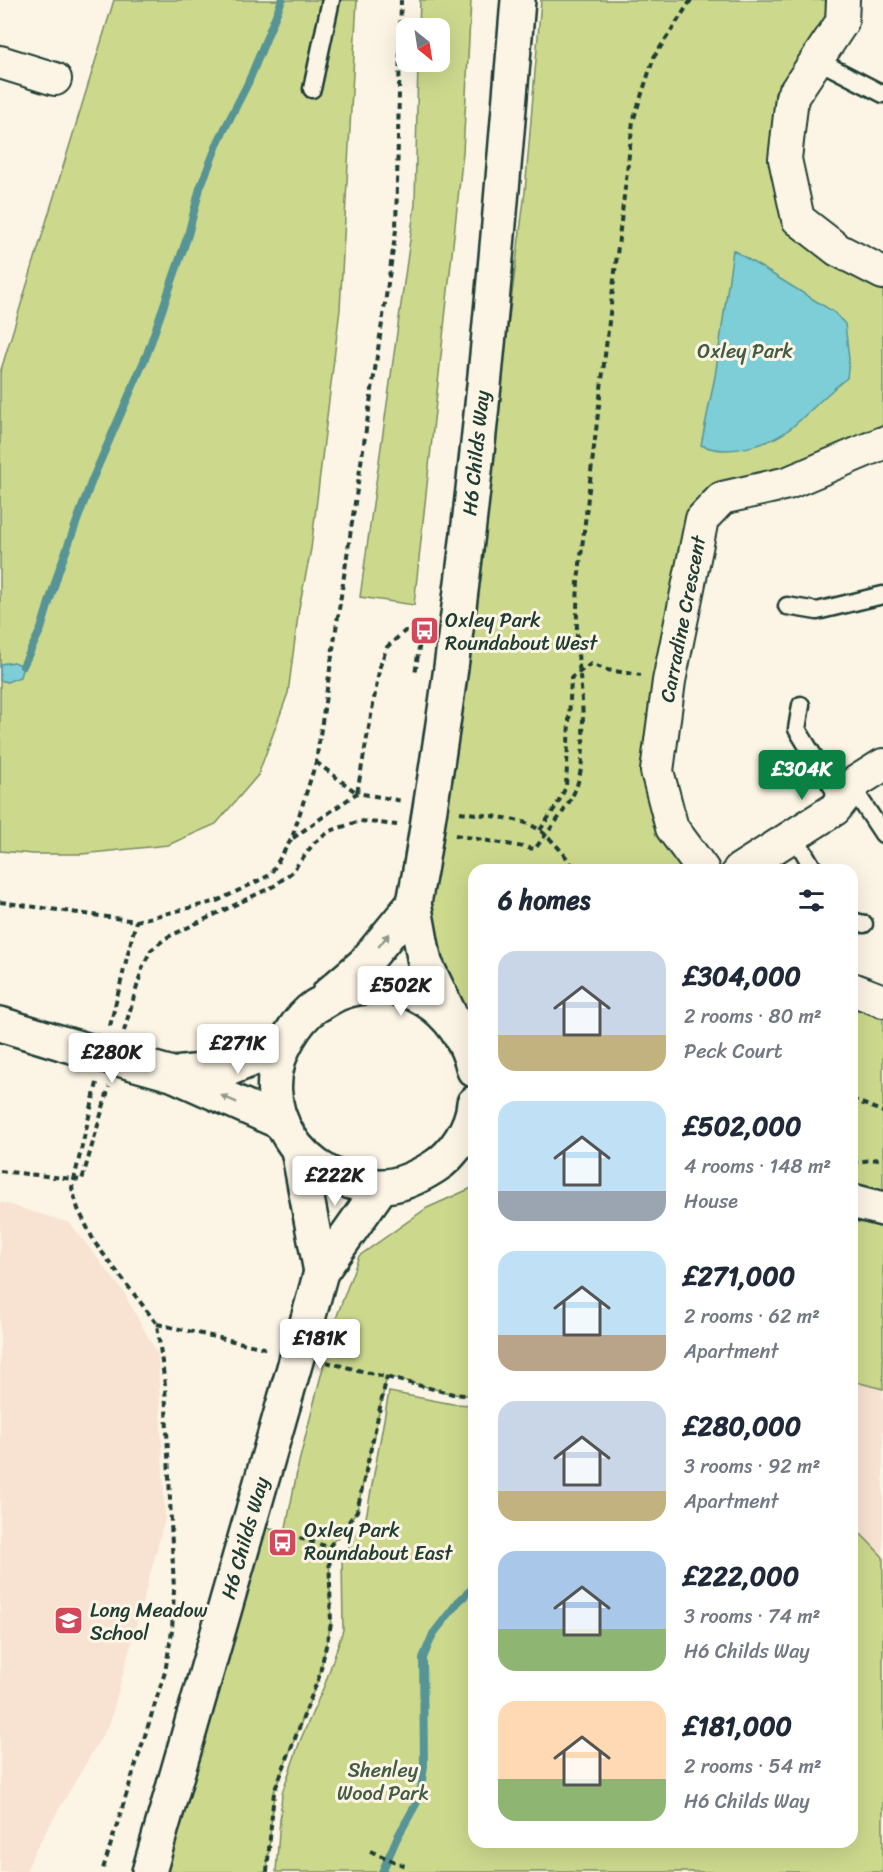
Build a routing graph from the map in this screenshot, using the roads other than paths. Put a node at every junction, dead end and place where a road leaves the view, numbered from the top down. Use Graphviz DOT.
graph roads {
  1 [pos="331,0"];
  2 [pos="518,0"];
  3 [pos="843,0"];
  4 [pos="817,60"];
  5 [pos="0,62"];
  6 [pos="55,79"];
  7 [pos="312,89"];
  8 [pos="883,94"];
  9 [pos="883,273"];
  10 [pos="883,443"];
  11 [pos="883,595"];
  12 [pos="787,606"];
  13 [pos="801,705"];
  14 [pos="883,765"];
  15 [pos="847,794"];
  16 [pos="883,834"];
  17 [pos="794,835"];
  18 [pos="699,864"];
  19 [pos="748,864"];
  20 [pos="811,864"];
  21 [pos="414,903"];
  22 [pos="858,991"];
  23 [pos="883,1001"];
  24 [pos="312,1009"];
  25 [pos="454,1023"];
  26 [pos="0,1024"];
  27 [pos="284,1046"];
  28 [pos="468,1047"];
  29 [pos="172,1074"];
  30 [pos="468,1124"];
  31 [pos="290,1137"];
  32 [pos="381,1186"];
  33 [pos="858,1203"];
  34 [pos="883,1209"];
  35 [pos="321,1272"];
  36 [pos="149,1872"];
  1 -- 7 [label="lane"];
  2 -- 21 [label="street, H6 Childs Way, bridge"];
  3 -- 4 [label="street"];
  4 -- 8 [label="lane"];
  4 -- 9 [label="street"];
  5 -- 6 [label="street"];
  10 -- 18 [label="street, Carradine Crescent"];
  11 -- 12 [label="lane"];
  13 -- 15 [label="lane"];
  14 -- 15 [label="street"];
  15 -- 16 [label="lane"];
  15 -- 17 [label="street"];
  17 -- 19 [label="street"];
  17 -- 20 [label="lane"];
  24 -- 21 [label="street, H6 Childs Way, one-way"];
  21 -- 25 [label="street, H6 Childs Way"];
  22 -- 23 [label="street"];
  24 -- 25 [label="street"];
  24 -- 27 [label="street, H6 Childs Way"];
  25 -- 28 [label="street"];
  26 -- 29 [label="street, bridge"];
  27 -- 29 [label="street"];
  27 -- 31 [label="street, H6 Childs Way"];
  31 -- 29 [label="street, one-way"];
  30 -- 32 [label="street"];
  31 -- 32 [label="street"];
  31 -- 35 [label="street, H6 Childs Way"];
  32 -- 35 [label="street, H6 Childs Way"];
  33 -- 34 [label="street"];
  35 -- 36 [label="street, H6 Childs Way, bridge"];
}
